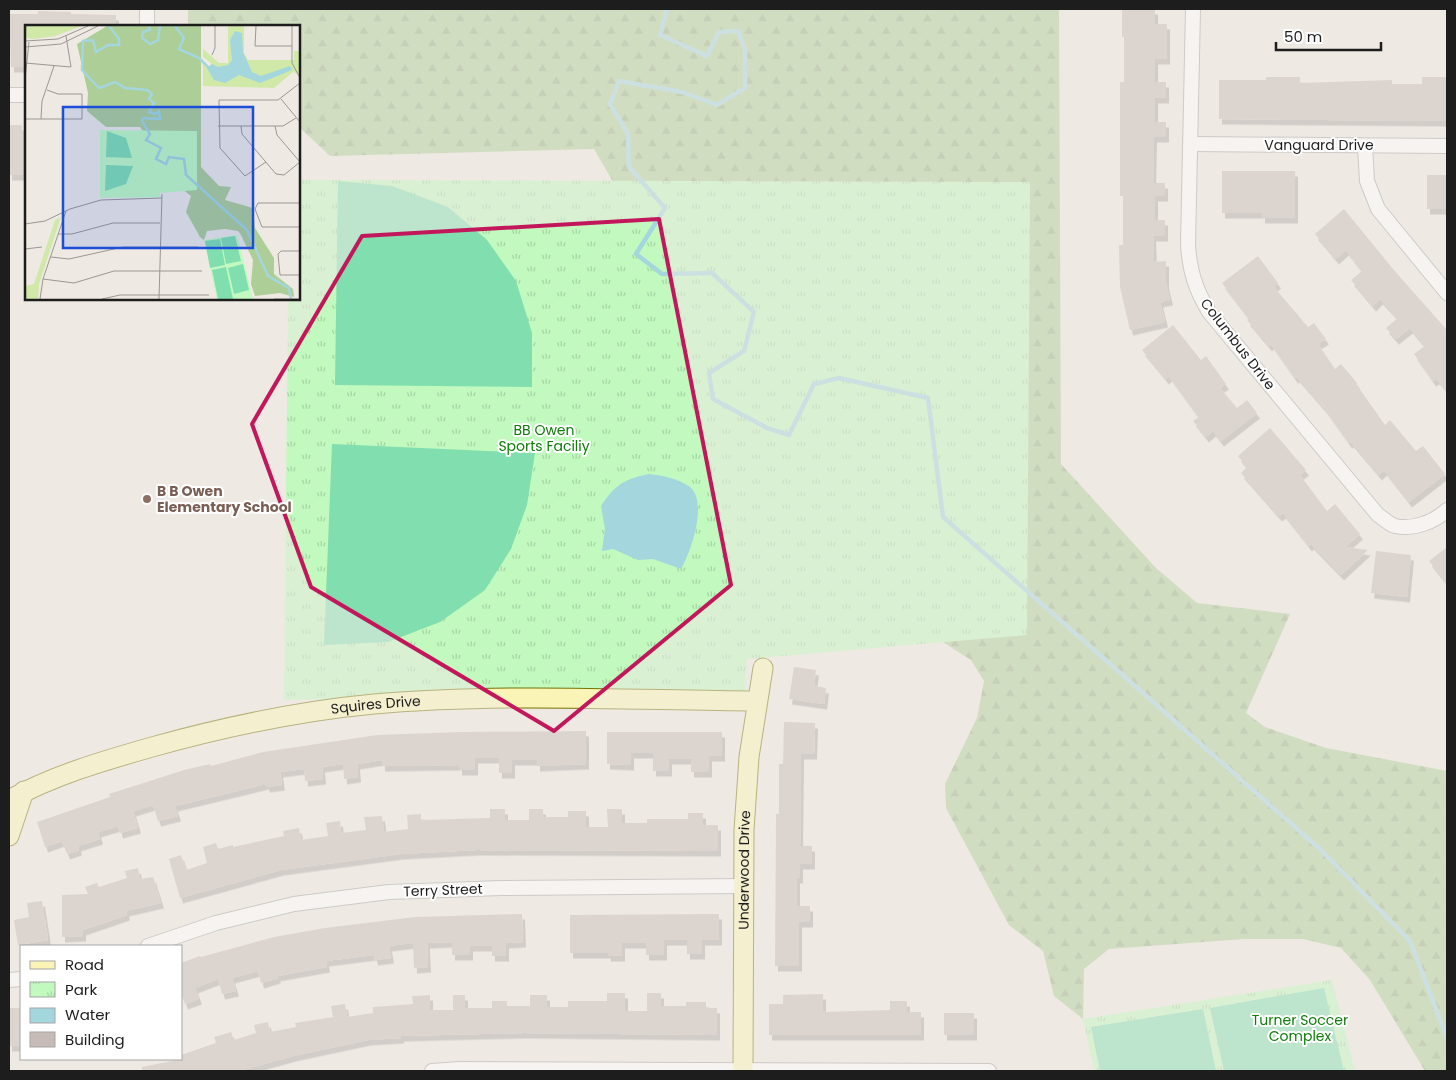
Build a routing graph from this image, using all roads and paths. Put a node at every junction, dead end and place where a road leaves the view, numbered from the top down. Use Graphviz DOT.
graph roads {
  1 [pos="147,9"];
  2 [pos="1193,9"];
  3 [pos="147,25"];
  4 [pos="9,95"];
  5 [pos="25,95"];
  6 [pos="1192,144"];
  7 [pos="1365,146"];
  8 [pos="1447,146"];
  9 [pos="1447,293"];
  10 [pos="1447,510"];
  11 [pos="763,668"];
  12 [pos="757,701"];
  13 [pos="16,796"];
  14 [pos="9,836"];
  15 [pos="744,886"];
  16 [pos="151,945"];
  17 [pos="743,1070"];
  18 [pos="432,1071"];
  19 [pos="989,1071"];
  1 -- 3 [label="street"];
  2 -- 6 [label="street, Columbus Drive"];
  4 -- 5 [label="street"];
  6 -- 7 [label="street, Vanguard Drive"];
  6 -- 10 [label="street, Columbus Drive"];
  7 -- 8 [label="street, Vanguard Drive"];
  7 -- 9 [label="street"];
  11 -- 12 [label="street, Underwood Drive"];
  12 -- 13 [label="street, Squires Drive"];
  12 -- 15 [label="street, Underwood Drive"];
  13 -- 14 [label="street"];
  15 -- 16 [label="street, Terry Street"];
  15 -- 17 [label="street, Underwood Drive"];
  17 -- 18 [label="street"];
  17 -- 19 [label="street"];
}
